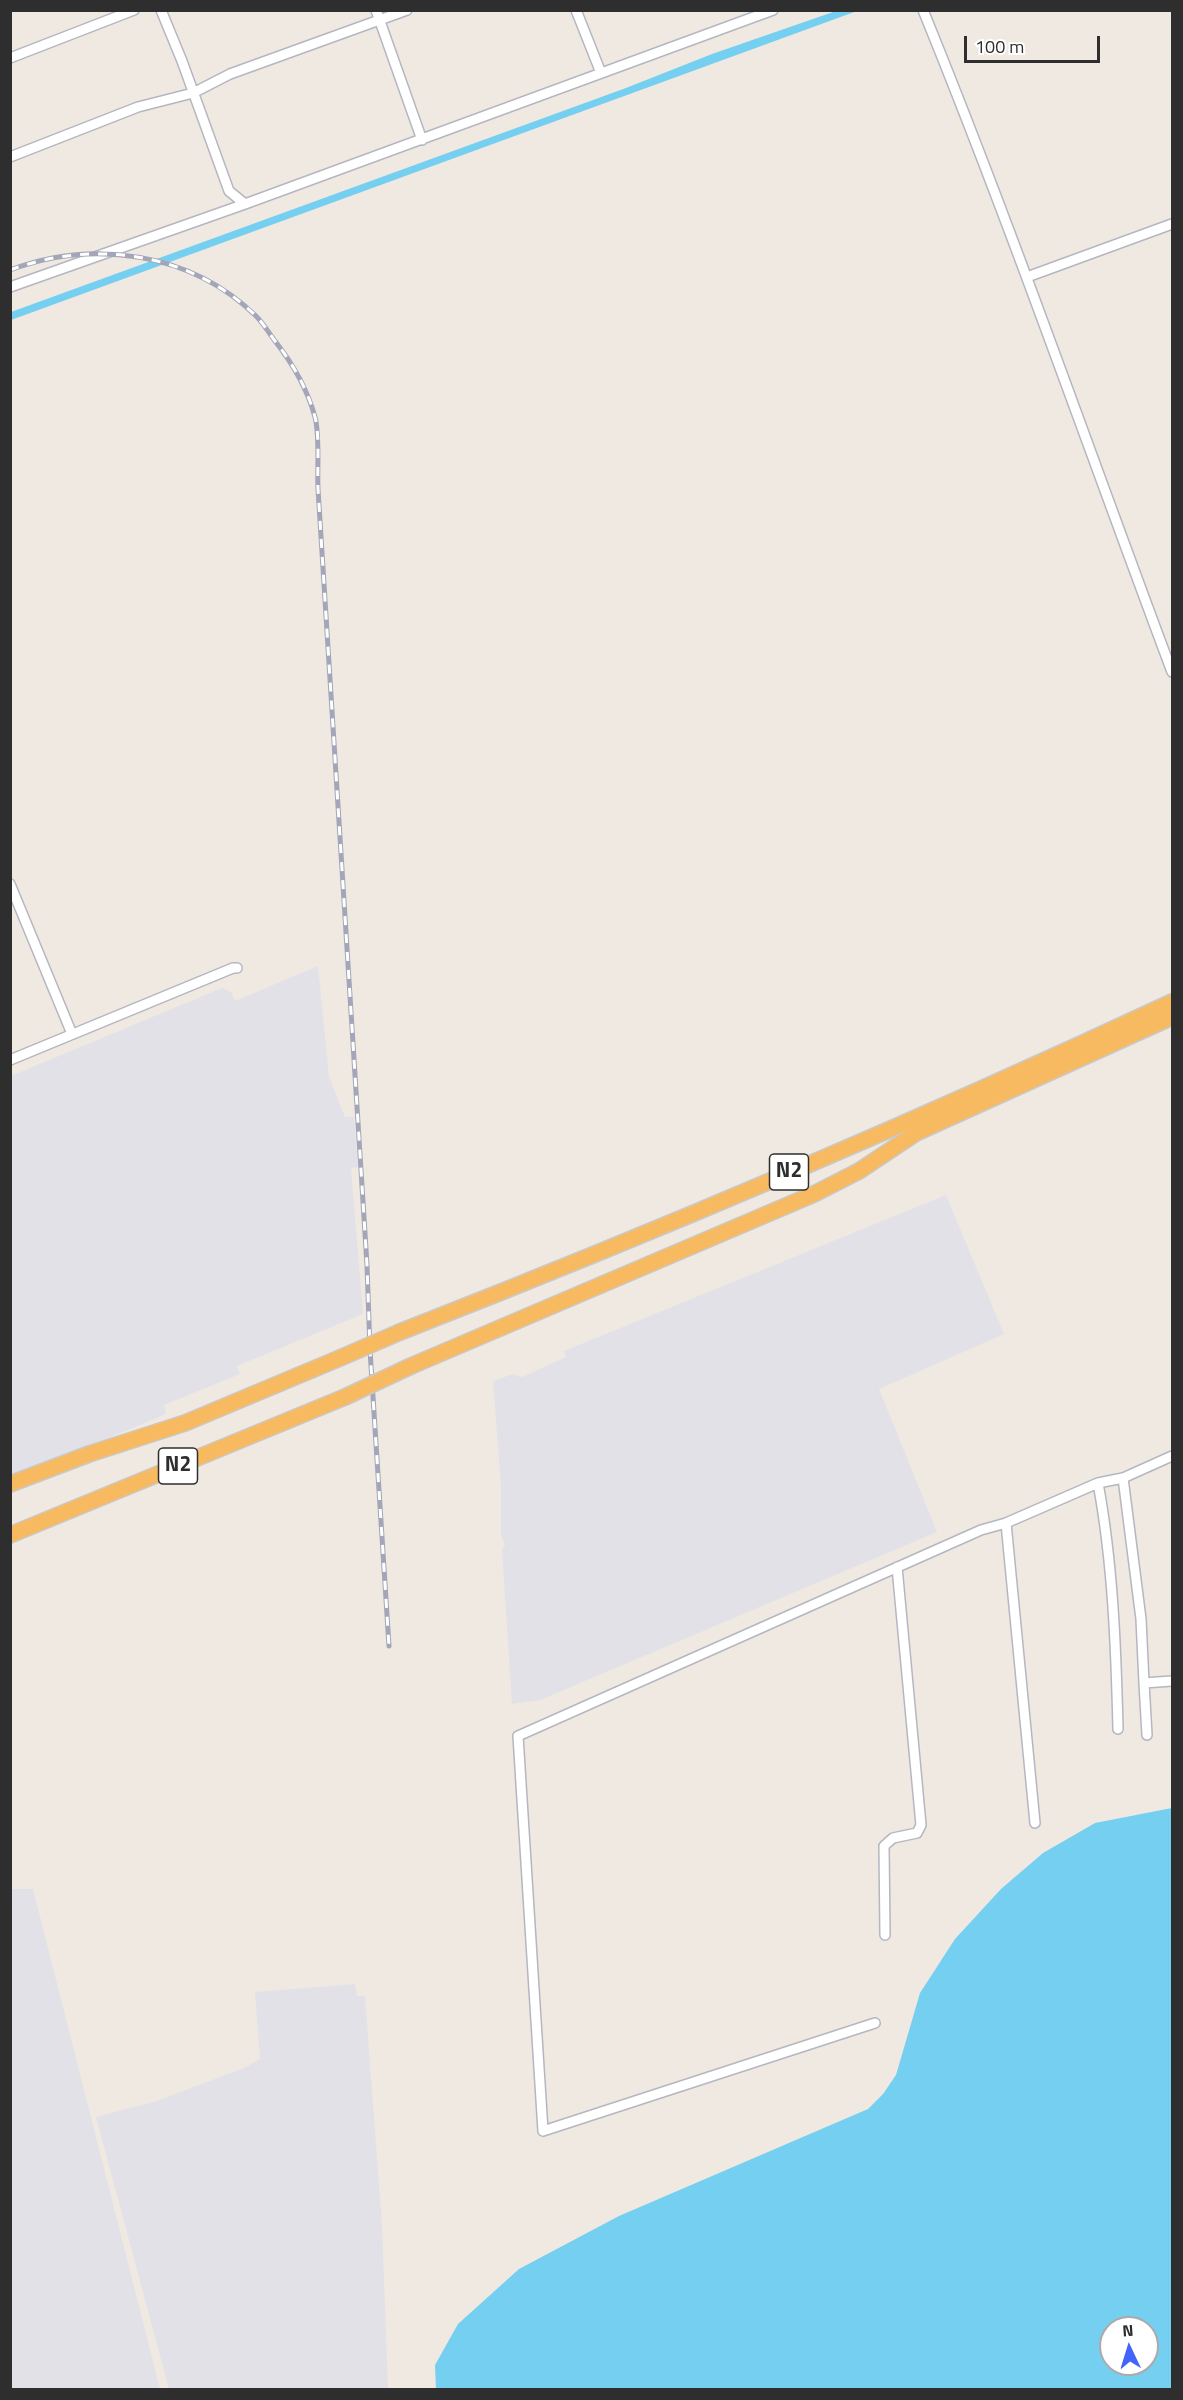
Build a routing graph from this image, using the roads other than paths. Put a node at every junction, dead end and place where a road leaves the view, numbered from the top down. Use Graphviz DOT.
graph roads {
  1 [pos="134,10"];
  2 [pos="161,10"];
  3 [pos="407,10"];
  4 [pos="576,10"];
  5 [pos="923,10"];
  6 [pos="771,11"];
  7 [pos="378,15"];
  8 [pos="10,58"];
  9 [pos="601,73"];
  10 [pos="193,93"];
  11 [pos="422,140"];
  12 [pos="10,157"];
  13 [pos="245,204"];
  14 [pos="1173,224"];
  15 [pos="1027,277"];
  16 [pos="10,287"];
  17 [pos="1173,672"];
  18 [pos="10,884"];
  19 [pos="237,968"];
  20 [pos="1173,1002"];
  21 [pos="1173,1017"];
  22 [pos="72,1034"];
  23 [pos="10,1060"];
  24 [pos="1173,1456"];
  25 [pos="1123,1478"];
  26 [pos="1098,1483"];
  27 [pos="10,1484"];
  28 [pos="1006,1522"];
  29 [pos="10,1535"];
  30 [pos="897,1567"];
  31 [pos="1173,1681"];
  32 [pos="1144,1683"];
  33 [pos="1118,1729"];
  34 [pos="1147,1735"];
  35 [pos="1035,1823"];
  36 [pos="885,1935"];
  37 [pos="875,2023"];
  1 -- 8 [label="street"];
  2 -- 10 [label="street"];
  3 -- 7 [label="street"];
  4 -- 9 [label="street"];
  5 -- 15 [label="street"];
  6 -- 9 [label="street"];
  7 -- 10 [label="street"];
  7 -- 11 [label="street"];
  9 -- 11 [label="street"];
  10 -- 12 [label="street"];
  10 -- 13 [label="street"];
  11 -- 13 [label="street"];
  13 -- 16 [label="street"];
  14 -- 15 [label="street"];
  15 -- 17 [label="street"];
  18 -- 22 [label="street"];
  19 -- 22 [label="street"];
  20 -- 27 [label="highway, N2, bridge"];
  21 -- 29 [label="highway, N2, bridge"];
  22 -- 23 [label="street"];
  24 -- 25 [label="street"];
  25 -- 26 [label="street"];
  25 -- 32 [label="street"];
  26 -- 28 [label="street"];
  26 -- 33 [label="street"];
  28 -- 30 [label="street"];
  28 -- 35 [label="street"];
  30 -- 36 [label="street"];
  30 -- 37 [label="street"];
  31 -- 32 [label="street"];
  32 -- 34 [label="street"];
}
